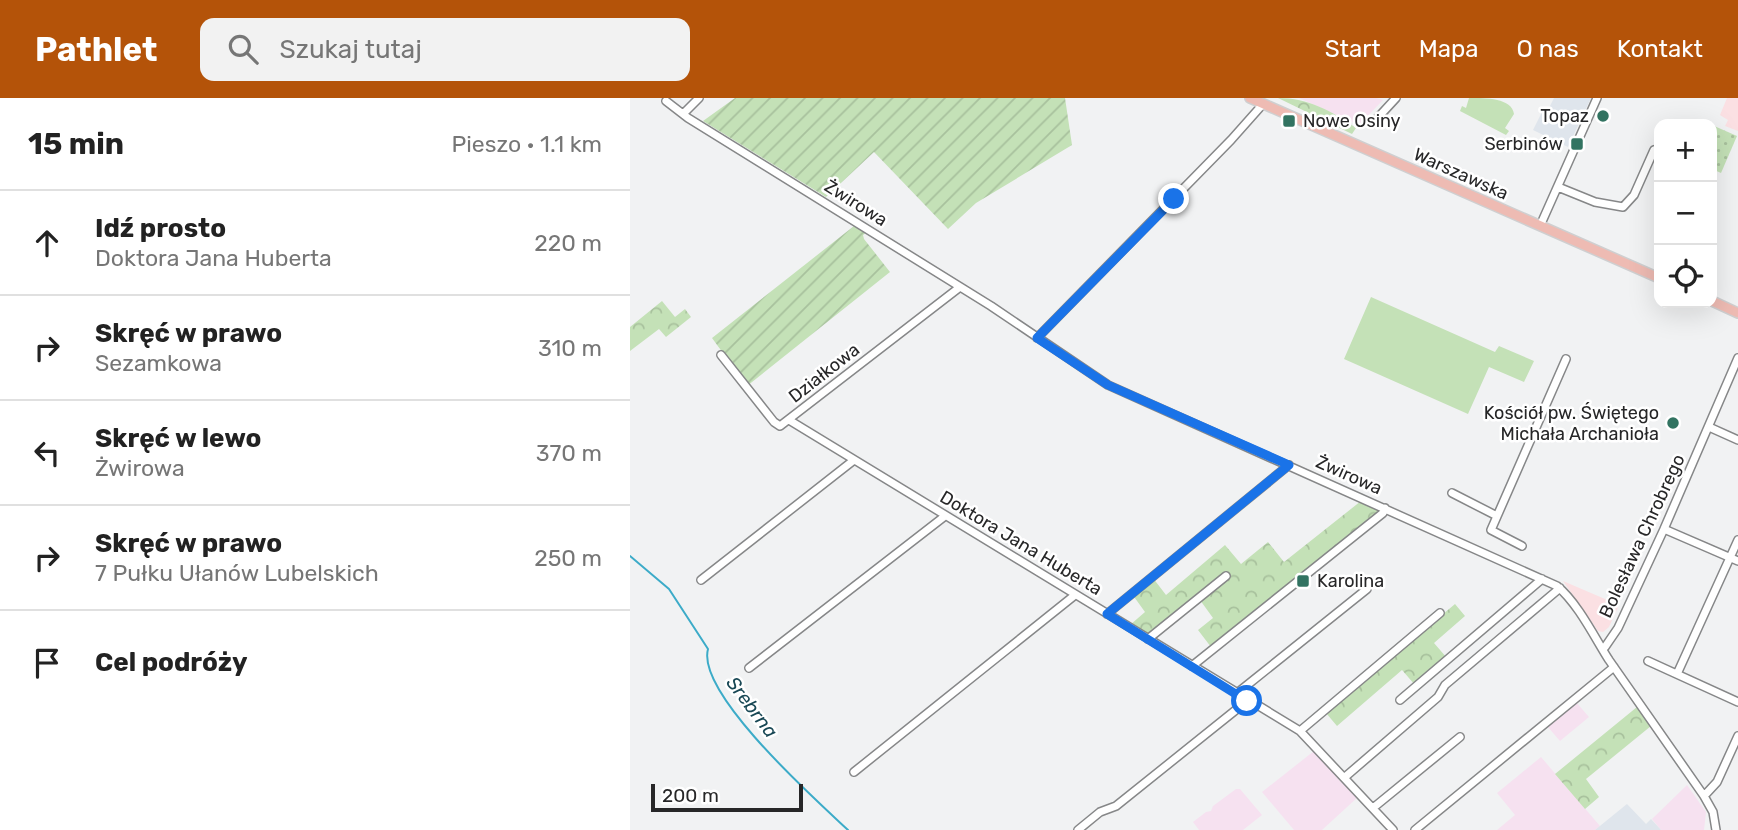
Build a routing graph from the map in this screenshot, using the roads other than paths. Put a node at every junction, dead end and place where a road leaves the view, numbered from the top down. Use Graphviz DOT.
graph roads {
  1 [pos="699,98"];
  2 [pos="1250,98"];
  3 [pos="1396,98"];
  4 [pos="1597,98"];
  5 [pos="666,100"];
  6 [pos="1263,104"];
  7 [pos="683,114"];
  8 [pos="1372,124"];
  9 [pos="1654,150"];
  10 [pos="1558,187"];
  11 [pos="1541,226"];
  12 [pos="1654,276"];
  13 [pos="960,287"];
  14 [pos="1717,303"];
  15 [pos="1738,313"];
  16 [pos="1037,338"];
  17 [pos="721,355"];
  18 [pos="1738,358"];
  19 [pos="1566,359"];
  20 [pos="789,420"];
  21 [pos="1709,427"];
  22 [pos="1738,440"];
  23 [pos="854,460"];
  24 [pos="1289,465"];
  25 [pos="1452,494"];
  26 [pos="1385,508"];
  27 [pos="945,516"];
  28 [pos="1497,516"];
  29 [pos="1664,529"];
  30 [pos="1738,540"];
  31 [pos="1522,546"];
  32 [pos="1730,558"];
  33 [pos="1738,561"];
  34 [pos="1226,576"];
  35 [pos="1542,579"];
  36 [pos="701,580"];
  37 [pos="1560,588"];
  38 [pos="1367,589"];
  39 [pos="1075,594"];
  40 [pos="1440,613"];
  41 [pos="1107,614"];
  42 [pos="1148,639"];
  43 [pos="1605,647"];
  44 [pos="1648,661"];
  45 [pos="1192,666"];
  46 [pos="1614,667"];
  47 [pos="750,668"];
  48 [pos="1678,674"];
  49 [pos="1236,694"];
  50 [pos="1400,700"];
  51 [pos="1247,701"];
  52 [pos="1738,702"];
  53 [pos="1300,732"];
  54 [pos="1738,736"];
  55 [pos="1460,737"];
  56 [pos="853,772"];
  57 [pos="1345,777"];
  58 [pos="1704,796"];
  59 [pos="1373,808"];
  60 [pos="1078,830"];
  61 [pos="1393,830"];
  62 [pos="1415,830"];
  63 [pos="1717,830"];
  1 -- 7 [label="street"];
  2 -- 6 [label="main road, Warszawska"];
  3 -- 8 [label="street"];
  4 -- 10 [label="street"];
  5 -- 7 [label="street, Żwirowa"];
  6 -- 11 [label="main road, Warszawska"];
  6 -- 16 [label="street"];
  7 -- 13 [label="street, Żwirowa"];
  9 -- 10 [label="street"];
  10 -- 11 [label="street"];
  11 -- 12 [label="main road, Warszawska"];
  13 -- 16 [label="street, Żwirowa"];
  13 -- 20 [label="street, Działkowa"];
  14 -- 15 [label="main road"];
  16 -- 24 [label="street, Żwirowa"];
  17 -- 20 [label="street, Działkowa"];
  18 -- 21 [label="street, Bolesława Chrobrego"];
  19 -- 28 [label="street"];
  20 -- 23 [label="street, Doktora Jana Huberta"];
  21 -- 22 [label="street"];
  21 -- 29 [label="street, Bolesława Chrobrego"];
  23 -- 27 [label="street, Doktora Jana Huberta"];
  23 -- 36 [label="street"];
  24 -- 26 [label="street, Żwirowa"];
  24 -- 41 [label="street"];
  25 -- 28 [label="street"];
  26 -- 35 [label="street, Żwirowa"];
  26 -- 45 [label="street"];
  27 -- 39 [label="street, Doktora Jana Huberta"];
  27 -- 47 [label="street"];
  28 -- 31 [label="street"];
  29 -- 32 [label="street"];
  29 -- 43 [label="street, Bolesława Chrobrego"];
  30 -- 32 [label="street"];
  32 -- 33 [label="street"];
  32 -- 48 [label="street"];
  34 -- 42 [label="street"];
  35 -- 37 [label="street, Żwirowa"];
  35 -- 50 [label="street"];
  37 -- 43 [label="street, Żwirowa"];
  37 -- 57 [label="street"];
  38 -- 49 [label="street"];
  39 -- 41 [label="street, Doktora Jana Huberta"];
  39 -- 56 [label="street"];
  40 -- 53 [label="street"];
  41 -- 42 [label="street, Doktora Jana Huberta"];
  42 -- 45 [label="street, Doktora Jana Huberta"];
  43 -- 46 [label="street, Żwirowa"];
  44 -- 48 [label="street"];
  45 -- 49 [label="street, Doktora Jana Huberta"];
  46 -- 58 [label="street, Żwirowa"];
  46 -- 62 [label="street"];
  48 -- 52 [label="street"];
  49 -- 51 [label="street, Doktora Jana Huberta"];
  51 -- 53 [label="street, Doktora Jana Huberta"];
  51 -- 60 [label="street"];
  53 -- 57 [label="street, Doktora Jana Huberta"];
  54 -- 58 [label="street"];
  55 -- 59 [label="street"];
  57 -- 59 [label="street, Doktora Jana Huberta"];
  58 -- 63 [label="street, Żwirowa"];
  59 -- 61 [label="street, Doktora Jana Huberta"];
}
